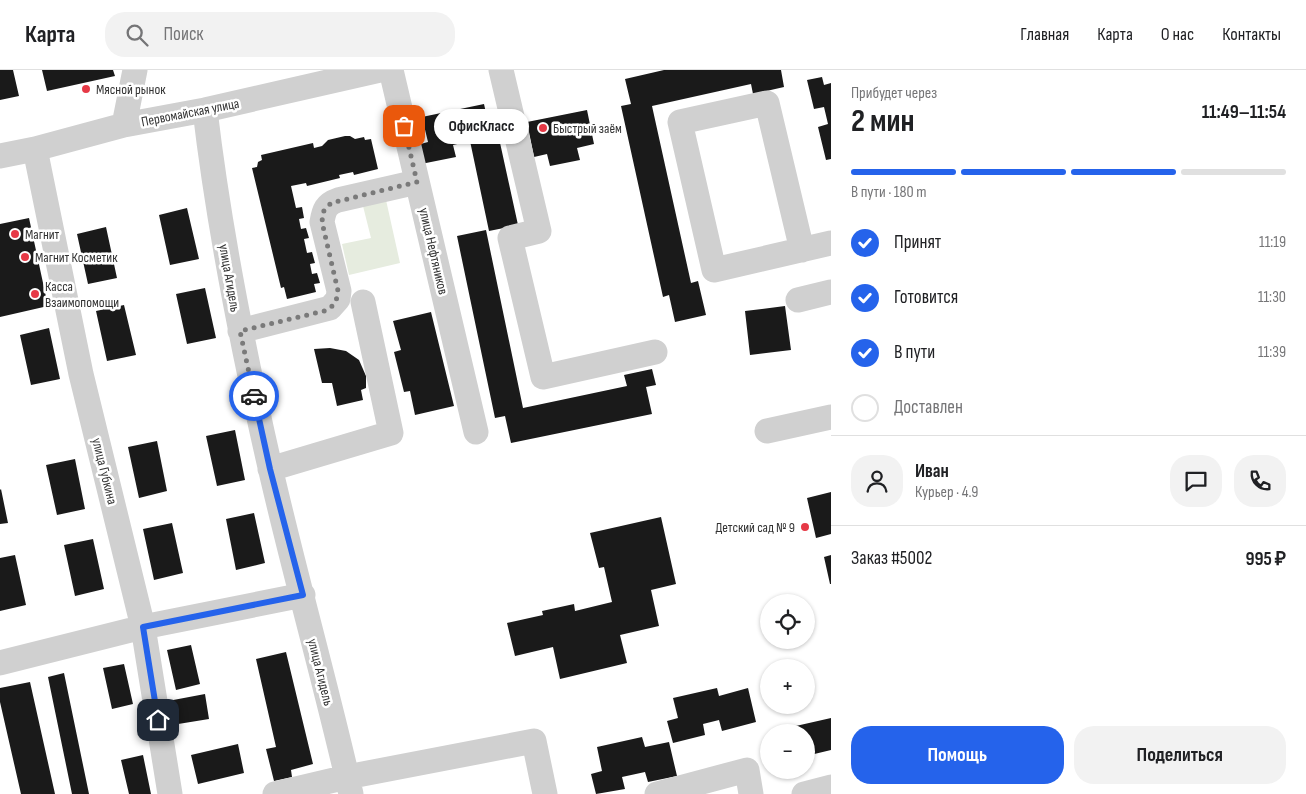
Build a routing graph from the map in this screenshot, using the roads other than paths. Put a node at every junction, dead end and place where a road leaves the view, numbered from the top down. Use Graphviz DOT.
graph roads {
  1 [pos="136,70"];
  2 [pos="380,70"];
  3 [pos="391,70"];
  4 [pos="501,70"];
  5 [pos="295,79"];
  6 [pos="204,110"];
  7 [pos="124,125"];
  8 [pos="35,148"];
  9 [pos="0,156"];
  10 [pos="417,182"];
  11 [pos="831,245"];
  12 [pos="802,250"];
  13 [pos="831,292"];
  14 [pos="798,300"];
  15 [pos="363,302"];
  16 [pos="240,331"];
  17 [pos="655,352"];
  18 [pos="831,417"];
  19 [pos="767,431"];
  20 [pos="476,432"];
  21 [pos="270,469"];
  22 [pos="303,595"];
  23 [pos="143,627"];
  24 [pos="0,663"];
  25 [pos="349,786"];
  26 [pos="831,787"];
  27 [pos="170,794"];
  28 [pos="275,794"];
  29 [pos="545,794"];
  30 [pos="657,794"];
  31 [pos="751,794"];
  32 [pos="804,794"];
  1 -- 7 [label="street"];
  2 -- 5 [label="street, Первомайская улица"];
  3 -- 10 [label="street, улица Нефтяников"];
  4 -- 17 [label="street"];
  5 -- 6 [label="street, Первомайская улица"];
  6 -- 7 [label="street, Первомайская улица"];
  6 -- 16 [label="street, улица Агидель"];
  7 -- 8 [label="street, Первомайская улица"];
  8 -- 9 [label="street, Первомайская улица"];
  8 -- 23 [label="street, улица Губкина"];
  10 -- 16 [label="street"];
  10 -- 20 [label="street, улица Нефтяников"];
  11 -- 12 [label="street"];
  12 -- 12 [label="street"];
  13 -- 14 [label="street"];
  15 -- 21 [label="street"];
  16 -- 21 [label="street, улица Агидель"];
  18 -- 19 [label="street"];
  21 -- 22 [label="street, улица Агидель"];
  22 -- 23 [label="street"];
  22 -- 25 [label="street, улица Агидель"];
  23 -- 24 [label="street"];
  23 -- 27 [label="street, улица Губкина"];
  25 -- 28 [label="street"];
  25 -- 29 [label="street"];
  26 -- 32 [label="street"];
  30 -- 31 [label="street"];
}
